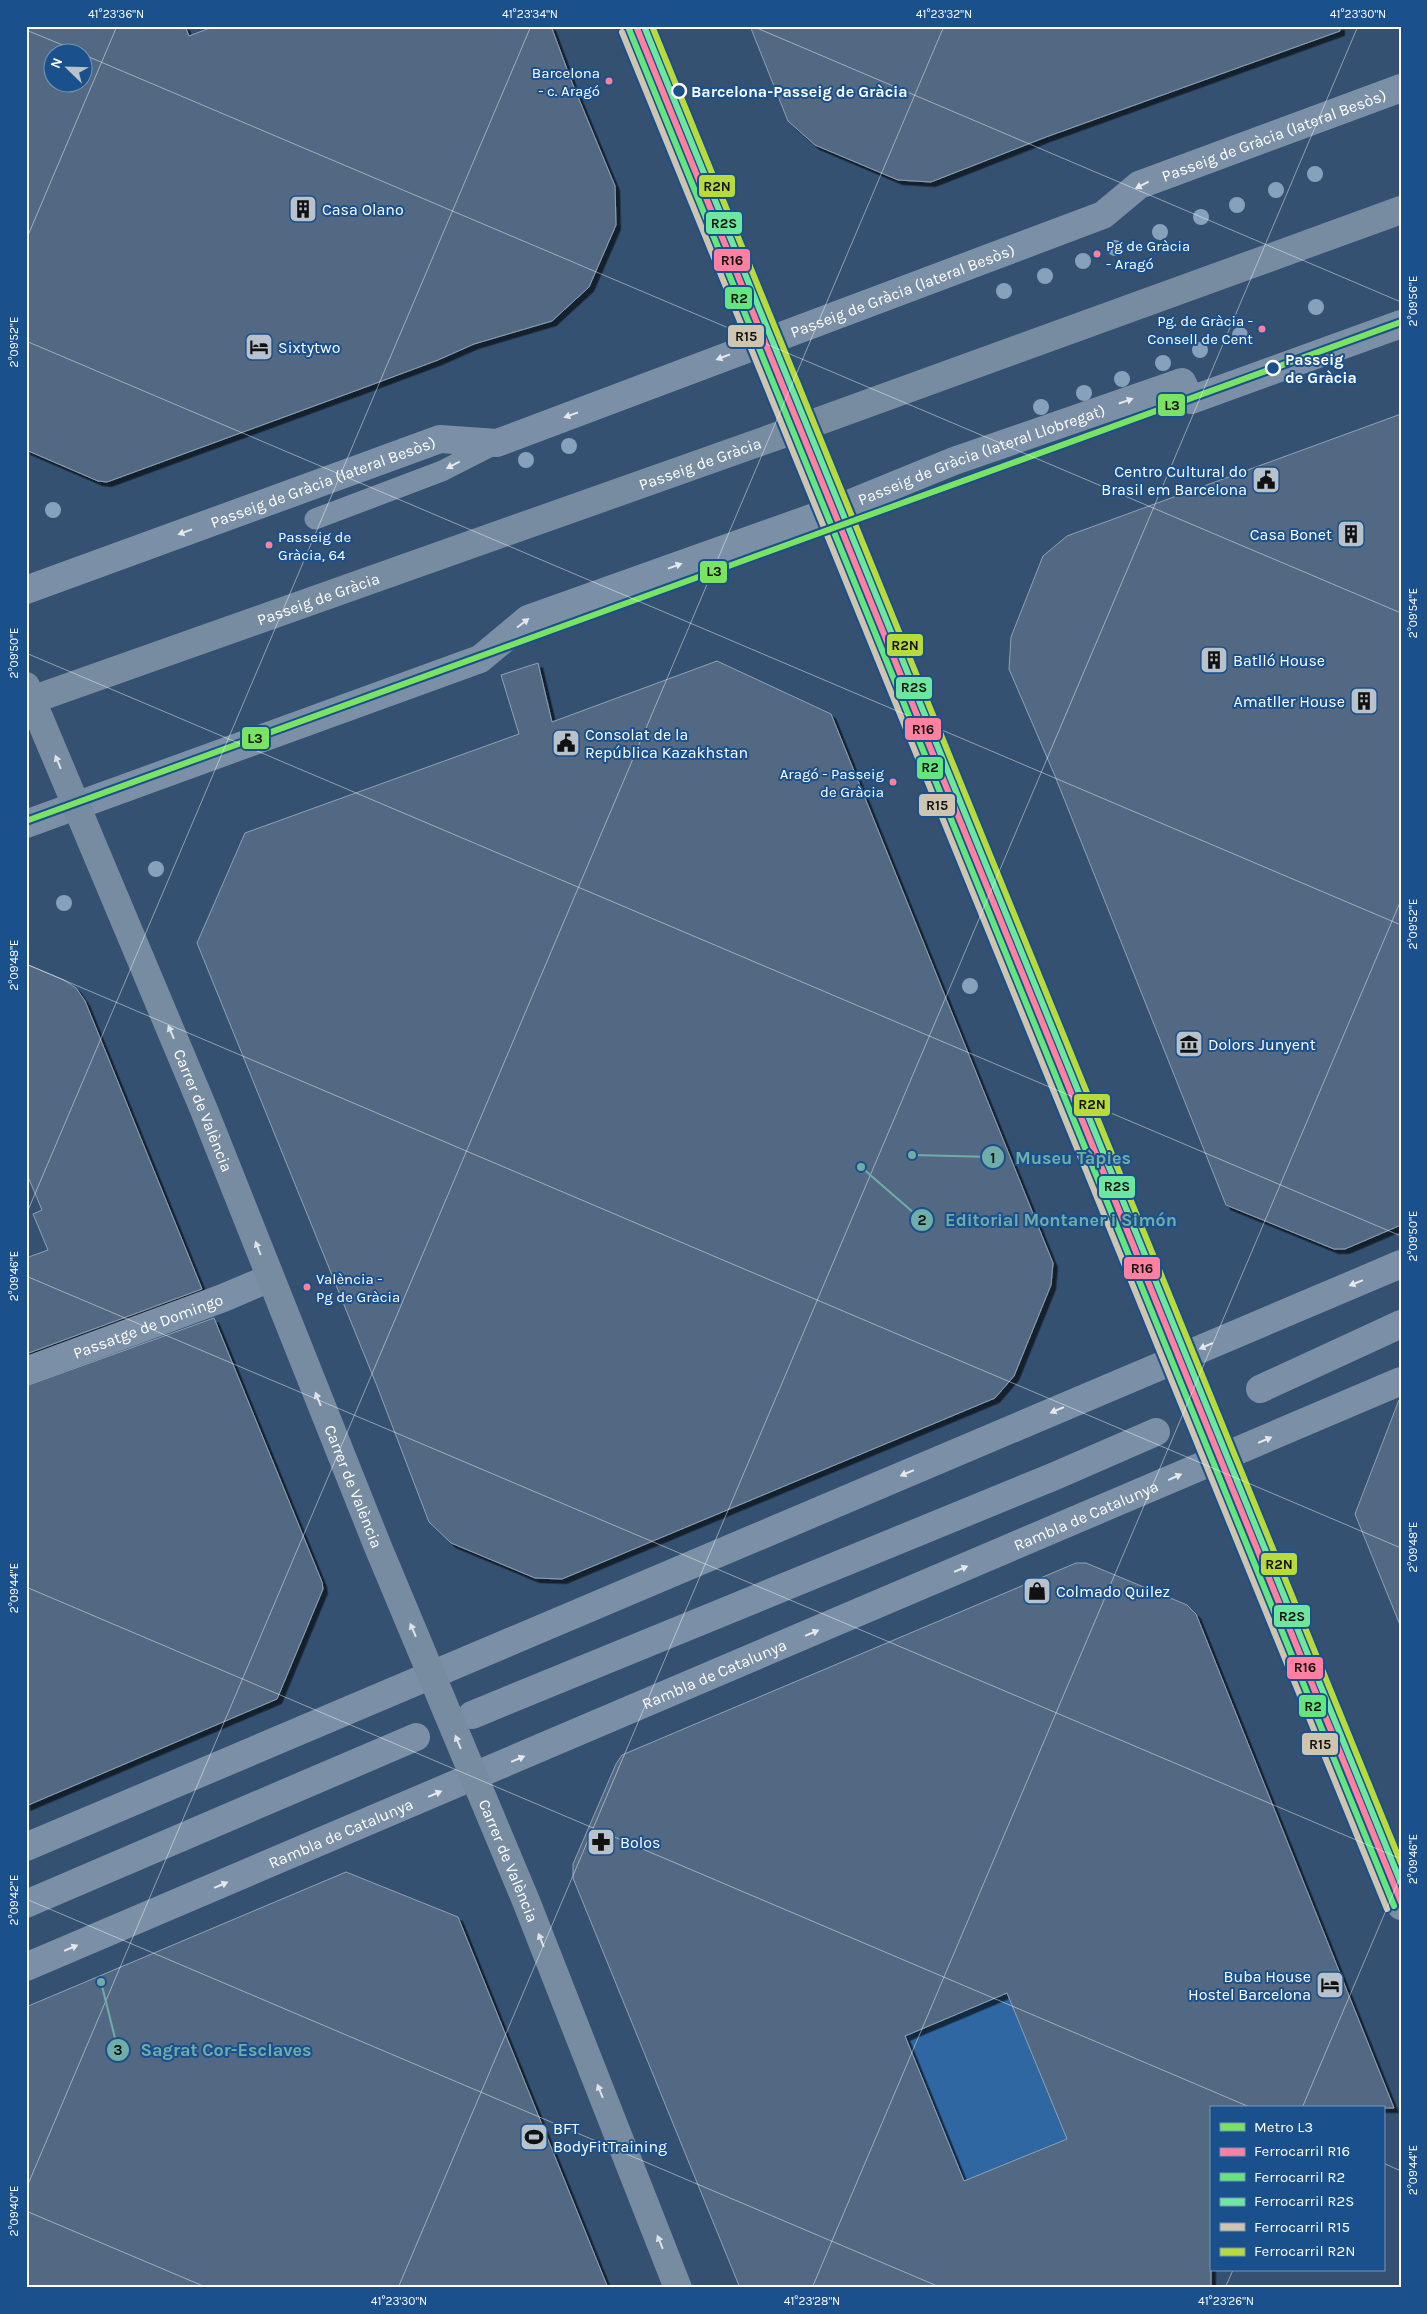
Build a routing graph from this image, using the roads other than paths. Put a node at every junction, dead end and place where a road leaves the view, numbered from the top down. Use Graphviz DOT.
graph roads {
  1 [pos="641,26"];
  2 [pos="1401,88"];
  3 [pos="1401,210"];
  4 [pos="1401,324"];
  5 [pos="768,339"];
  6 [pos="800,428"];
  7 [pos="497,443"];
  8 [pos="834,510"];
  9 [pos="315,519"];
  10 [pos="26,590"];
  11 [pos="28,696"];
  12 [pos="76,807"];
  13 [pos="26,824"];
  14 [pos="1401,1264"];
  15 [pos="270,1278"];
  16 [pos="1401,1324"];
  17 [pos="1179,1358"];
  18 [pos="26,1371"];
  19 [pos="1401,1381"];
  20 [pos="1260,1389"];
  21 [pos="1156,1432"];
  22 [pos="1219,1458"];
  23 [pos="432,1675"];
  24 [pos="472,1715"];
  25 [pos="416,1738"];
  26 [pos="473,1778"];
  27 [pos="26,1848"];
  28 [pos="26,1904"];
  29 [pos="1401,1906"];
  30 [pos="26,1967"];
  31 [pos="678,2288"];
  1 -- 5 [label="main road"];
  2 -- 5 [label="street, Passeig de Gràcia (lateral Besòs), one-way"];
  3 -- 6 [label="street, Passeig de Gràcia"];
  8 -- 4 [label="street, Passeig de Gràcia (lateral Llobregat), one-way"];
  5 -- 6 [label="main road"];
  5 -- 7 [label="street, Passeig de Gràcia (lateral Besòs), one-way"];
  6 -- 8 [label="main road"];
  6 -- 11 [label="street, Passeig de Gràcia"];
  7 -- 9 [label="lane, one-way"];
  7 -- 10 [label="street, Passeig de Gràcia (lateral Besòs), one-way"];
  12 -- 8 [label="street, Passeig de Gràcia (lateral Llobregat), one-way"];
  8 -- 17 [label="main road"];
  12 -- 11 [label="street, Carrer de València, one-way"];
  12 -- 13 [label="street, Passeig de Gràcia (lateral Llobregat)"];
  15 -- 12 [label="street, Carrer de València, one-way"];
  14 -- 17 [label="street, one-way"];
  15 -- 18 [label="street, Passatge de Domingo"];
  23 -- 15 [label="street, Carrer de València, one-way"];
  16 -- 20 [label="street"];
  17 -- 22 [label="main road"];
  17 -- 23 [label="street, one-way"];
  22 -- 19 [label="street, Rambla de Catalunya, one-way"];
  21 -- 24 [label="street"];
  26 -- 22 [label="street, Rambla de Catalunya, one-way"];
  22 -- 29 [label="main road"];
  26 -- 23 [label="street, Carrer de València, one-way"];
  23 -- 27 [label="street"];
  25 -- 28 [label="street"];
  30 -- 26 [label="street, Rambla de Catalunya, one-way"];
  31 -- 26 [label="street, Carrer de València, one-way"];
}
